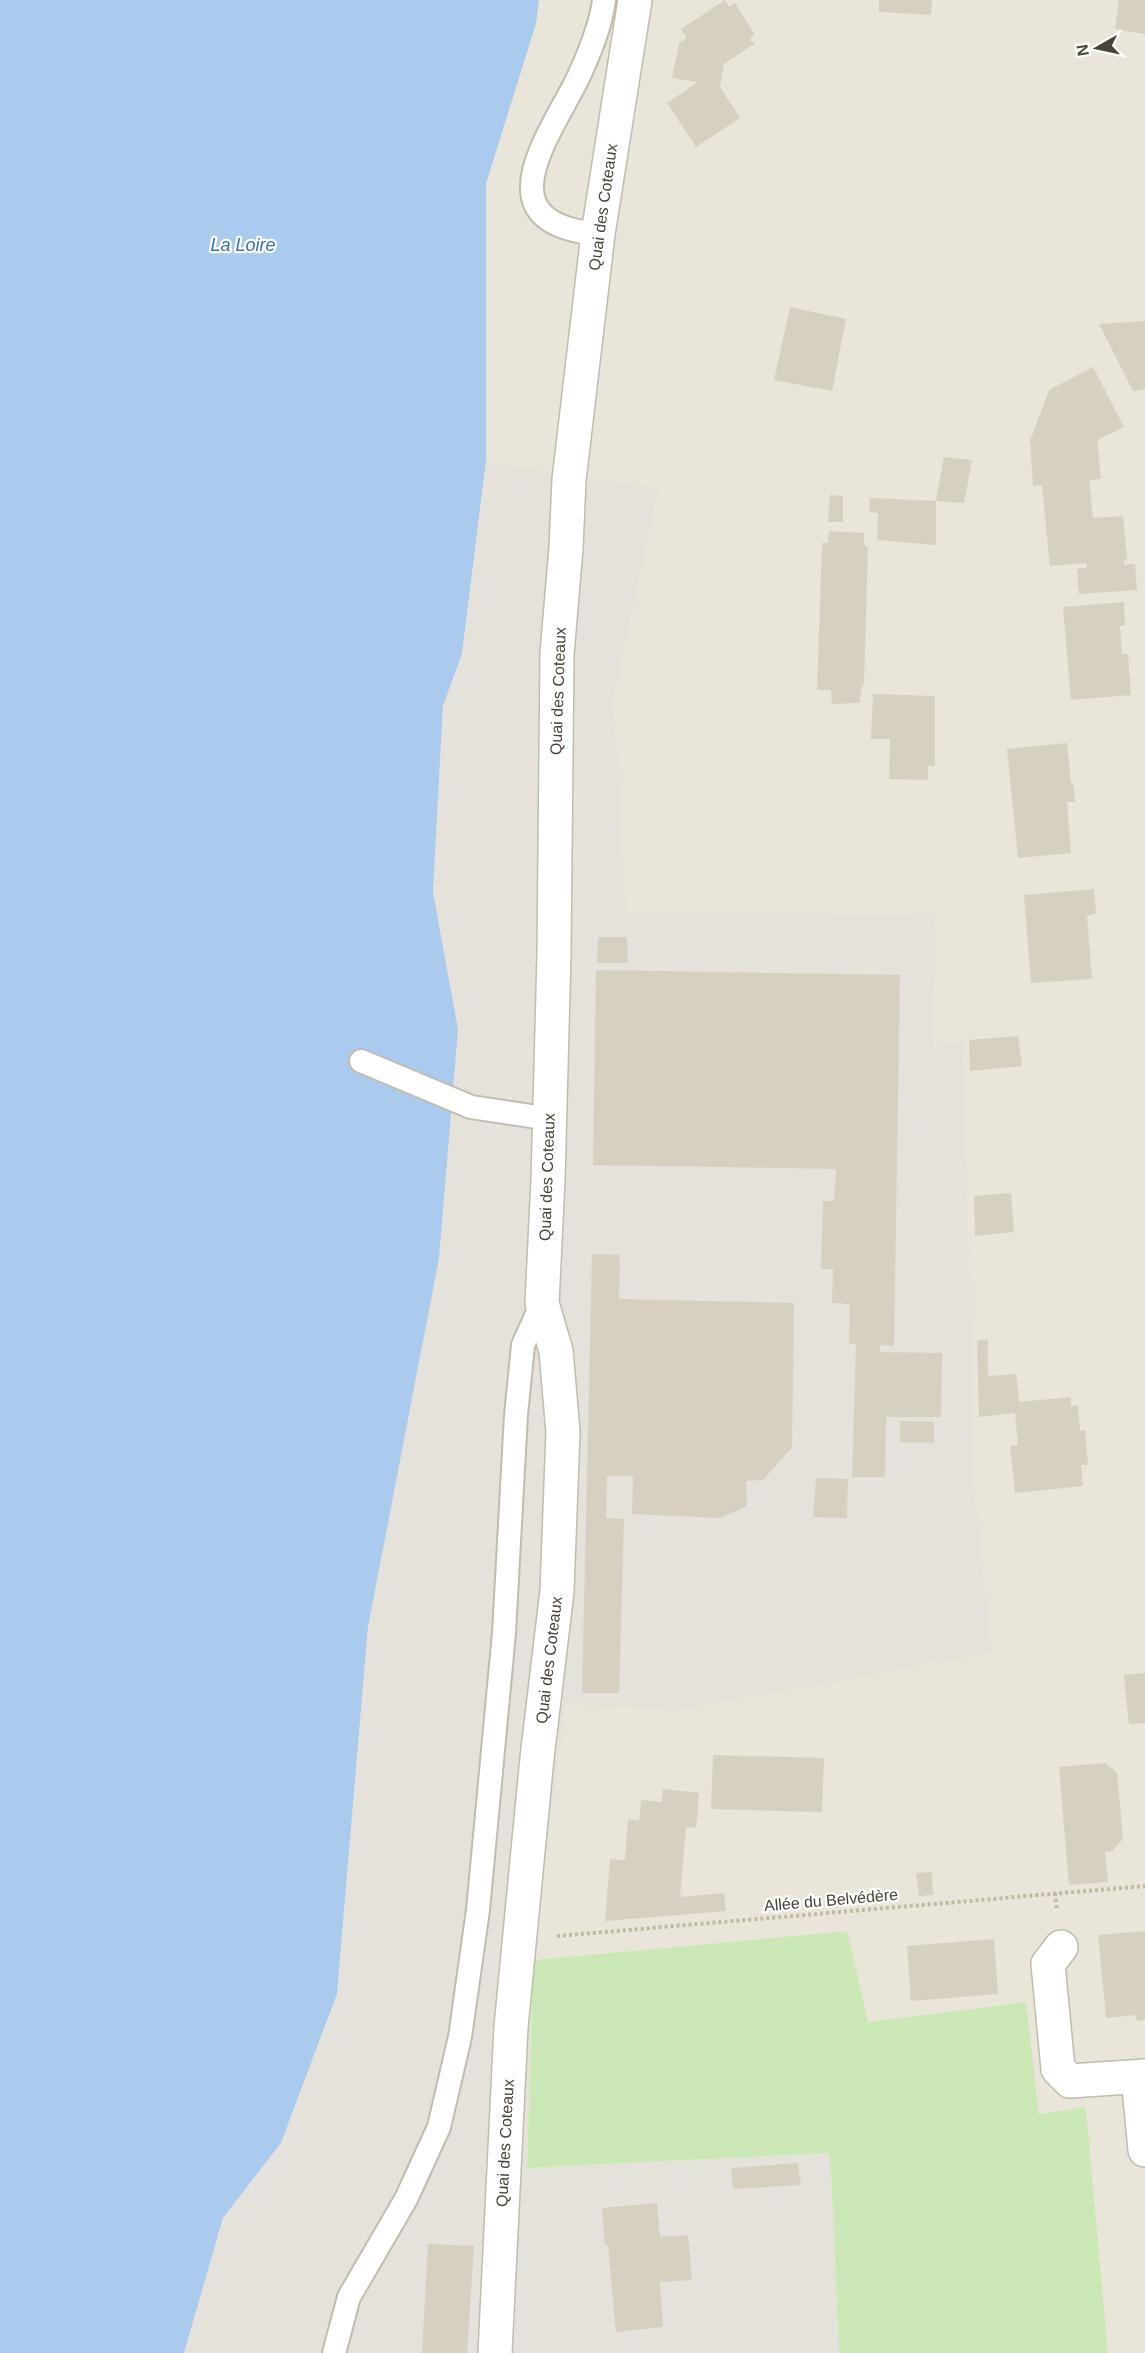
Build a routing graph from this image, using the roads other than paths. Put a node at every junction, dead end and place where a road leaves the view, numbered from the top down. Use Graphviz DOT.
graph roads {
  1 [pos="604,0"];
  2 [pos="635,0"];
  3 [pos="598,234"];
  4 [pos="361,1061"];
  5 [pos="550,1119"];
  6 [pos="542,1303"];
  7 [pos="1060,1947"];
  8 [pos="1142,2077"];
  9 [pos="1145,2150"];
  10 [pos="334,2353"];
  11 [pos="495,2353"];
  1 -- 3 [label="lane"];
  2 -- 3 [label="street, Quai des Coteaux"];
  3 -- 5 [label="street, Quai des Coteaux"];
  4 -- 5 [label="lane"];
  5 -- 6 [label="street, Quai des Coteaux"];
  6 -- 10 [label="lane"];
  6 -- 11 [label="street, Quai des Coteaux"];
  7 -- 8 [label="street"];
  8 -- 9 [label="street"];
}
